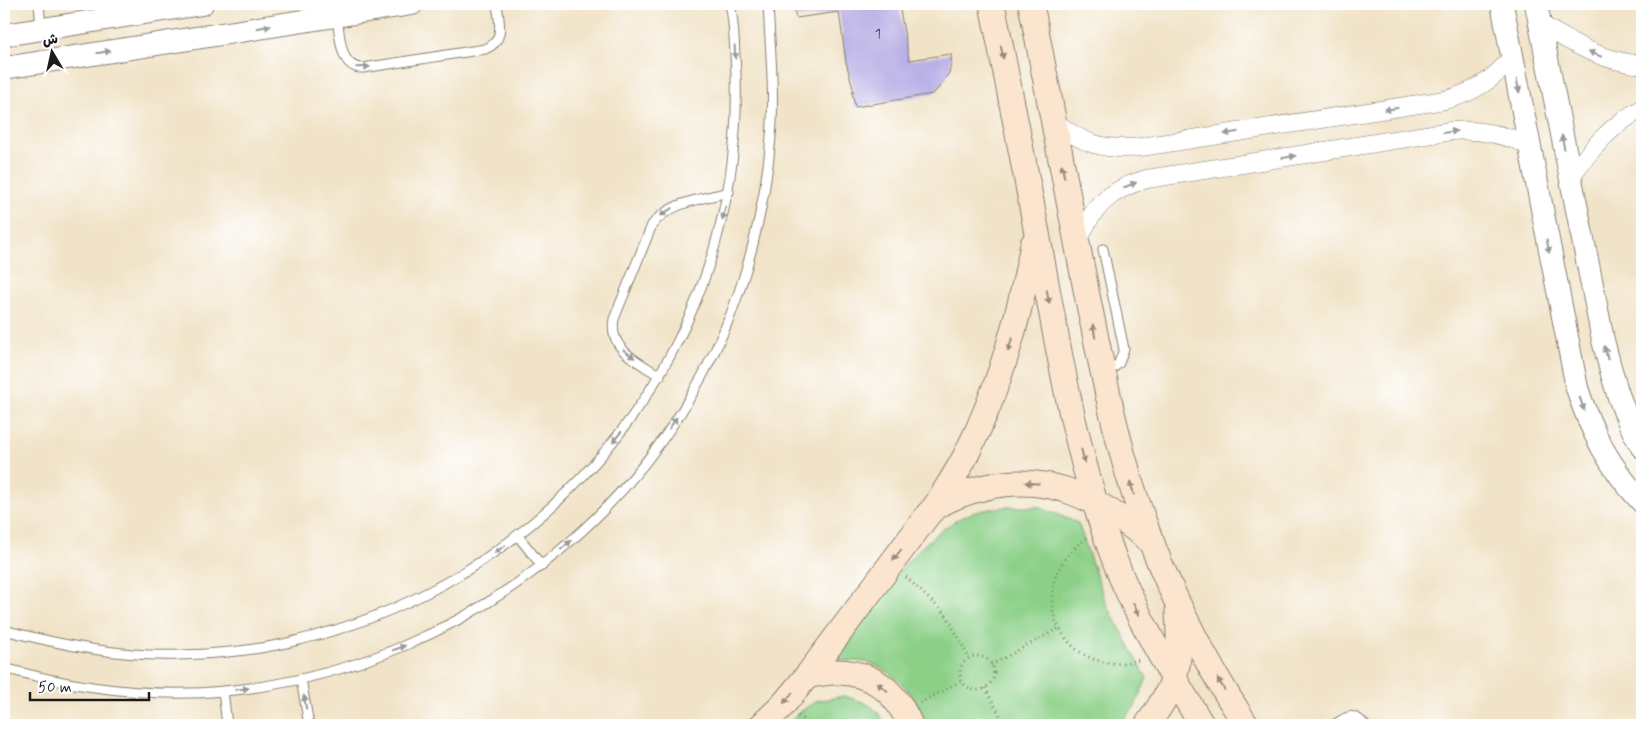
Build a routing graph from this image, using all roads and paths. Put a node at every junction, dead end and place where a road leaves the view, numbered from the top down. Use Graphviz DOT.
graph roads {
  1 [pos="39,4"];
  2 [pos="202,4"];
  3 [pos="412,4"];
  4 [pos="497,4"];
  5 [pos="730,4"];
  6 [pos="768,4"];
  7 [pos="992,4"];
  8 [pos="1031,4"];
  9 [pos="1502,4"];
  10 [pos="144,13"];
  11 [pos="1538,14"];
  12 [pos="337,16"];
  13 [pos="41,29"];
  14 [pos="4,35"];
  15 [pos="150,45"];
  16 [pos="1512,57"];
  17 [pos="1642,65"];
  18 [pos="4,68"];
  19 [pos="1642,109"];
  20 [pos="1054,121"];
  21 [pos="1529,145"];
  22 [pos="1570,176"];
  23 [pos="729,192"];
  24 [pos="1036,229"];
  25 [pos="1077,246"];
  26 [pos="1102,249"];
  27 [pos="660,376"];
  28 [pos="1104,377"];
  29 [pos="1642,447"];
  30 [pos="1094,501"];
  31 [pos="1642,502"];
  32 [pos="935,507"];
  33 [pos="1104,530"];
  34 [pos="518,536"];
  35 [pos="1152,543"];
  36 [pos="891,563"];
  37 [pos="542,566"];
  38 [pos="1178,605"];
  39 [pos="1059,628"];
  40 [pos="4,630"];
  41 [pos="1160,655"];
  42 [pos="969,658"];
  43 [pos="991,665"];
  44 [pos="4,668"];
  45 [pos="807,676"];
  46 [pos="1174,678"];
  47 [pos="301,679"];
  48 [pos="961,681"];
  49 [pos="985,688"];
  50 [pos="222,691"];
  51 [pos="908,718"];
  52 [pos="227,725"];
  53 [pos="309,725"];
  54 [pos="762,725"];
  55 [pos="1005,725"];
  56 [pos="1147,725"];
  57 [pos="1202,725"];
  58 [pos="1246,725"];
  59 [pos="1334,725"];
  60 [pos="1366,725"];
  1 -- 13 [label="lane"];
  2 -- 10 [label="street"];
  3 -- 12 [label="street"];
  12 -- 4 [label="lane, one-way"];
  5 -- 23 [label="lane, one-way"];
  37 -- 6 [label="lane, one-way"];
  7 -- 24 [label="main road, one-way"];
  8 -- 20 [label="main road"];
  9 -- 16 [label="street"];
  10 -- 13 [label="street"];
  10 -- 15 [label="street"];
  17 -- 11 [label="street, one-way"];
  22 -- 11 [label="street, one-way"];
  15 -- 12 [label="street, one-way"];
  13 -- 14 [label="street"];
  18 -- 15 [label="street, one-way"];
  16 -- 20 [label="street, one-way"];
  16 -- 21 [label="street, one-way"];
  19 -- 22 [label="street"];
  25 -- 20 [label="main road, one-way"];
  25 -- 21 [label="street, one-way"];
  21 -- 31 [label="street, one-way"];
  29 -- 22 [label="street, one-way"];
  23 -- 27 [label="lane, one-way"];
  23 -- 27 [label="lane, one-way"];
  24 -- 30 [label="main road, one-way"];
  24 -- 32 [label="main road, one-way"];
  28 -- 25 [label="main road, one-way"];
  26 -- 28 [label="lane"];
  27 -- 34 [label="lane, one-way"];
  35 -- 28 [label="main road, one-way"];
  30 -- 32 [label="main road, one-way"];
  30 -- 33 [label="main road"];
  30 -- 35 [label="main road"];
  32 -- 36 [label="main road, one-way"];
  33 -- 39 [label="path"];
  33 -- 41 [label="main road, one-way"];
  34 -- 37 [label="lane"];
  34 -- 40 [label="lane, one-way"];
  35 -- 38 [label="main road"];
  36 -- 42 [label="path"];
  36 -- 45 [label="main road"];
  47 -- 37 [label="lane, one-way"];
  38 -- 46 [label="main road"];
  58 -- 38 [label="main road, one-way"];
  39 -- 41 [label="path"];
  39 -- 43 [label="path"];
  41 -- 46 [label="main road"];
  42 -- 43 [label="path"];
  42 -- 48 [label="path"];
  43 -- 49 [label="path"];
  44 -- 50 [label="lane"];
  51 -- 45 [label="main road, one-way"];
  45 -- 54 [label="main road, one-way"];
  46 -- 56 [label="main road"];
  46 -- 57 [label="main road"];
  50 -- 47 [label="lane, one-way"];
  53 -- 47 [label="lane, one-way"];
  48 -- 49 [label="path"];
  48 -- 51 [label="path"];
  49 -- 55 [label="path"];
  50 -- 52 [label="lane"];
  59 -- 60 [label="lane"];
}
